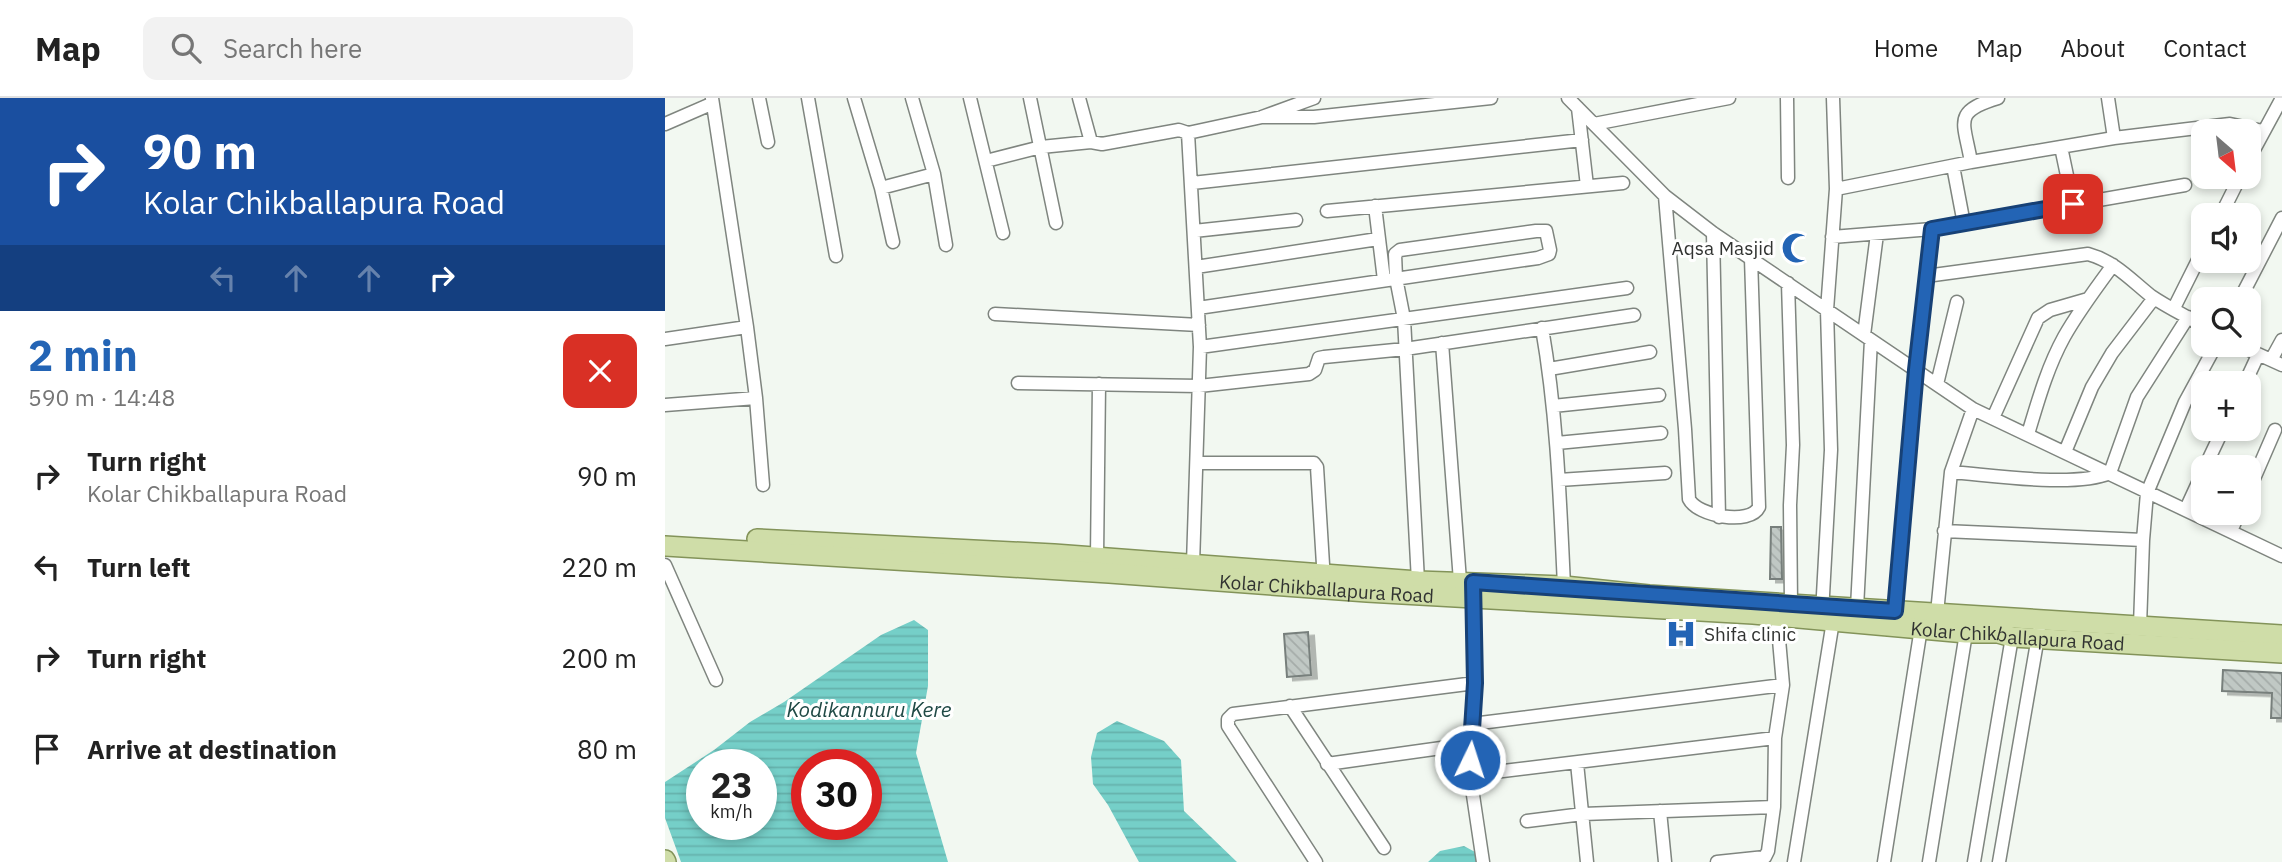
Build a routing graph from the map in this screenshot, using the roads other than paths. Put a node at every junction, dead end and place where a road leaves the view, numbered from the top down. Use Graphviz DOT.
graph roads {
  1 [pos="759,98"];
  2 [pos="808,98"];
  3 [pos="854,98"];
  4 [pos="912,98"];
  5 [pos="971,98"];
  6 [pos="1030,98"];
  7 [pos="1079,98"];
  8 [pos="1314,98"];
  9 [pos="1492,98"];
  10 [pos="1568,98"];
  11 [pos="1729,98"];
  12 [pos="1787,98"];
  13 [pos="1833,98"];
  14 [pos="1999,98"];
  15 [pos="2108,98"];
  16 [pos="2282,98"];
  17 [pos="711,101"];
  18 [pos="1578,108"];
  19 [pos="1262,117"];
  20 [pos="665,124"];
  21 [pos="1594,124"];
  22 [pos="2263,131"];
  23 [pos="1188,132"];
  24 [pos="2261,135"];
  25 [pos="2114,138"];
  26 [pos="1582,140"];
  27 [pos="768,142"];
  28 [pos="1091,142"];
  29 [pos="1041,147"];
  30 [pos="2061,147"];
  31 [pos="986,161"];
  32 [pos="1971,162"];
  33 [pos="1953,166"];
  34 [pos="934,174"];
  35 [pos="1788,178"];
  36 [pos="1192,183"];
  37 [pos="1623,183"];
  38 [pos="2185,185"];
  39 [pos="1587,186"];
  40 [pos="880,188"];
  41 [pos="1836,190"];
  42 [pos="1665,196"];
  43 [pos="2073,204"];
  44 [pos="1375,206"];
  45 [pos="1327,211"];
  46 [pos="2282,218"];
  47 [pos="1296,220"];
  48 [pos="1056,223"];
  49 [pos="1964,224"];
  50 [pos="1932,229"];
  51 [pos="1194,232"];
  52 [pos="1003,233"];
  53 [pos="1713,233"];
  54 [pos="1877,234"];
  55 [pos="1832,237"];
  56 [pos="1378,239"];
  57 [pos="893,242"];
  58 [pos="946,245"];
  59 [pos="836,256"];
  60 [pos="1751,258"];
  61 [pos="2113,265"];
  62 [pos="1196,267"];
  63 [pos="2192,273"];
  64 [pos="1926,276"];
  65 [pos="1390,279"];
  66 [pos="1787,283"];
  67 [pos="2246,287"];
  68 [pos="1627,288"];
  69 [pos="2154,298"];
  70 [pos="2088,299"];
  71 [pos="1957,302"];
  72 [pos="1198,308"];
  73 [pos="2174,308"];
  74 [pos="1827,310"];
  75 [pos="995,314"];
  76 [pos="1634,315"];
  77 [pos="2188,317"];
  78 [pos="1404,319"];
  79 [pos="2191,319"];
  80 [pos="1199,325"];
  81 [pos="747,327"];
  82 [pos="1542,328"];
  83 [pos="1867,337"];
  84 [pos="665,339"];
  85 [pos="2282,340"];
  86 [pos="1442,343"];
  87 [pos="1200,347"];
  88 [pos="1405,349"];
  89 [pos="1650,352"];
  90 [pos="2209,357"];
  91 [pos="2277,363"];
  92 [pos="1549,369"];
  93 [pos="1916,370"];
  94 [pos="1018,383"];
  95 [pos="1099,384"];
  96 [pos="1937,384"];
  97 [pos="1199,386"];
  98 [pos="1659,394"];
  99 [pos="756,398"];
  100 [pos="665,405"];
  101 [pos="1553,406"];
  102 [pos="1973,408"];
  103 [pos="1993,418"];
  104 [pos="2275,430"];
  105 [pos="1661,433"];
  106 [pos="2028,434"];
  107 [pos="1557,443"];
  108 [pos="2065,452"];
  109 [pos="2261,462"];
  110 [pos="1196,463"];
  111 [pos="1951,472"];
  112 [pos="2110,472"];
  113 [pos="1665,473"];
  114 [pos="1559,480"];
  115 [pos="763,485"];
  116 [pos="2147,493"];
  117 [pos="2191,498"];
  118 [pos="2186,509"];
  119 [pos="1719,517"];
  120 [pos="2234,525"];
  121 [pos="1944,531"];
  122 [pos="2231,531"];
  123 [pos="665,534"];
  124 [pos="2143,540"];
  125 [pos="665,546"];
  126 [pos="2282,556"];
  127 [pos="1097,557"];
  128 [pos="1192,564"];
  129 [pos="665,565"];
  130 [pos="1324,581"];
  131 [pos="1418,581"];
  132 [pos="1565,586"];
  133 [pos="1469,587"];
  134 [pos="1857,608"];
  135 [pos="1784,610"];
  136 [pos="1895,611"];
  137 [pos="1937,613"];
  138 [pos="1826,616"];
  139 [pos="2140,626"];
  140 [pos="1921,628"];
  141 [pos="2040,628"];
  142 [pos="1966,633"];
  143 [pos="2282,635"];
  144 [pos="2012,637"];
  145 [pos="2282,653"];
  146 [pos="716,680"];
  147 [pos="1475,683"];
  148 [pos="1783,685"];
  149 [pos="1290,706"];
  150 [pos="1472,724"];
  151 [pos="1775,738"];
  152 [pos="1470,744"];
  153 [pos="1577,763"];
  154 [pos="1327,764"];
  155 [pos="1470,775"];
  156 [pos="1774,807"];
  157 [pos="1660,811"];
  158 [pos="1583,814"];
  159 [pos="1527,821"];
  160 [pos="1384,848"];
  161 [pos="1316,862"];
  162 [pos="1483,862"];
  163 [pos="1587,862"];
  164 [pos="1665,862"];
  165 [pos="1717,862"];
  166 [pos="1794,862"];
  167 [pos="1884,862"];
  168 [pos="1929,862"];
  169 [pos="1974,862"];
  170 [pos="1999,862"];
  1 -- 27 [label="street"];
  2 -- 59 [label="street"];
  3 -- 40 [label="street"];
  4 -- 34 [label="street"];
  5 -- 31 [label="street"];
  6 -- 29 [label="street"];
  7 -- 28 [label="street"];
  8 -- 19 [label="street"];
  9 -- 19 [label="street"];
  10 -- 18 [label="street"];
  11 -- 21 [label="street"];
  12 -- 35 [label="street"];
  13 -- 41 [label="street"];
  14 -- 32 [label="street"];
  15 -- 25 [label="street"];
  16 -- 22 [label="street"];
  17 -- 20 [label="street"];
  17 -- 81 [label="street"];
  18 -- 21 [label="street"];
  18 -- 26 [label="street"];
  19 -- 23 [label="street"];
  21 -- 42 [label="street"];
  22 -- 24 [label="street"];
  22 -- 25 [label="street"];
  23 -- 28 [label="street"];
  23 -- 36 [label="street"];
  25 -- 30 [label="street"];
  26 -- 36 [label="street"];
  26 -- 39 [label="street"];
  28 -- 29 [label="street"];
  29 -- 31 [label="street"];
  29 -- 48 [label="street"];
  30 -- 32 [label="street"];
  30 -- 43 [label="street"];
  31 -- 52 [label="street"];
  32 -- 33 [label="street"];
  33 -- 41 [label="street"];
  33 -- 49 [label="street"];
  34 -- 40 [label="street"];
  34 -- 58 [label="street"];
  36 -- 51 [label="street"];
  37 -- 39 [label="street"];
  38 -- 43 [label="street"];
  39 -- 44 [label="street"];
  40 -- 57 [label="street"];
  41 -- 55 [label="street"];
  42 -- 53 [label="street"];
  42 -- 119 [label="street"];
  43 -- 49 [label="street"];
  44 -- 45 [label="street"];
  44 -- 56 [label="street"];
  46 -- 67 [label="street"];
  47 -- 51 [label="street"];
  49 -- 50 [label="street"];
  50 -- 54 [label="street"];
  50 -- 64 [label="street"];
  51 -- 62 [label="street"];
  53 -- 60 [label="street"];
  53 -- 119 [label="street"];
  54 -- 55 [label="street"];
  54 -- 83 [label="street"];
  55 -- 74 [label="street"];
  56 -- 62 [label="street"];
  56 -- 65 [label="street"];
  60 -- 66 [label="street"];
  60 -- 119 [label="street"];
  61 -- 64 [label="street"];
  61 -- 69 [label="street"];
  61 -- 70 [label="street"];
  62 -- 72 [label="street"];
  63 -- 73 [label="street"];
  64 -- 93 [label="street"];
  65 -- 65 [label="street"];
  65 -- 72 [label="street"];
  65 -- 78 [label="street"];
  66 -- 74 [label="street"];
  66 -- 135 [label="street"];
  68 -- 78 [label="street"];
  69 -- 73 [label="street"];
  69 -- 108 [label="street"];
  70 -- 103 [label="street"];
  70 -- 106 [label="street"];
  71 -- 96 [label="street"];
  72 -- 80 [label="street"];
  73 -- 77 [label="street"];
  74 -- 83 [label="street"];
  74 -- 138 [label="street"];
  75 -- 80 [label="street"];
  76 -- 82 [label="street"];
  77 -- 79 [label="street"];
  77 -- 112 [label="street"];
  78 -- 87 [label="street"];
  78 -- 88 [label="street"];
  80 -- 87 [label="street"];
  81 -- 84 [label="street"];
  81 -- 99 [label="street"];
  82 -- 86 [label="street"];
  82 -- 92 [label="street"];
  83 -- 93 [label="street"];
  83 -- 134 [label="street"];
  85 -- 91 [label="street"];
  86 -- 88 [label="street"];
  86 -- 133 [label="street"];
  87 -- 97 [label="street"];
  88 -- 97 [label="street"];
  88 -- 131 [label="street"];
  89 -- 92 [label="street"];
  90 -- 116 [label="street"];
  92 -- 101 [label="street"];
  93 -- 96 [label="street"];
  93 -- 136 [label="street"];
  94 -- 95 [label="street"];
  95 -- 97 [label="street"];
  95 -- 127 [label="street"];
  96 -- 102 [label="street"];
  97 -- 110 [label="street"];
  98 -- 101 [label="street"];
  99 -- 100 [label="street"];
  99 -- 115 [label="street"];
  101 -- 107 [label="street"];
  102 -- 103 [label="street"];
  102 -- 111 [label="street"];
  103 -- 106 [label="street"];
  104 -- 109 [label="street"];
  105 -- 107 [label="street"];
  106 -- 108 [label="street"];
  107 -- 114 [label="street"];
  108 -- 112 [label="street"];
  110 -- 128 [label="street"];
  110 -- 130 [label="street"];
  111 -- 112 [label="street"];
  111 -- 121 [label="street"];
  112 -- 116 [label="street"];
  113 -- 114 [label="street"];
  114 -- 132 [label="street"];
  116 -- 118 [label="street"];
  116 -- 124 [label="street"];
  117 -- 118 [label="street"];
  118 -- 122 [label="street"];
  120 -- 122 [label="street"];
  121 -- 124 [label="street"];
  121 -- 137 [label="street"];
  122 -- 126 [label="street"];
  123 -- 127 [label="main road, Kolar Chikballapura Road"];
  124 -- 139 [label="street"];
  125 -- 130 [label="main road, Kolar Chikballapura Road"];
  127 -- 128 [label="main road, Kolar Chikballapura Road"];
  128 -- 130 [label="main road, Kolar Chikballapura Road"];
  129 -- 146 [label="street"];
  130 -- 131 [label="main road, Kolar Chikballapura Road"];
  130 -- 133 [label="main road, Kolar Chikballapura Road"];
  131 -- 133 [label="main road, Kolar Chikballapura Road"];
  132 -- 133 [label="main road, Kolar Chikballapura Road"];
  132 -- 135 [label="main road, Kolar Chikballapura Road"];
  133 -- 135 [label="main road, Kolar Chikballapura Road"];
  133 -- 147 [label="street"];
  134 -- 136 [label="main road, Kolar Chikballapura Road"];
  134 -- 138 [label="main road, Kolar Chikballapura Road"];
  135 -- 138 [label="main road, Kolar Chikballapura Road"];
  135 -- 148 [label="street"];
  136 -- 137 [label="main road, Kolar Chikballapura Road"];
  137 -- 141 [label="main road, Kolar Chikballapura Road"];
  138 -- 140 [label="main road, Kolar Chikballapura Road"];
  138 -- 166 [label="street"];
  139 -- 141 [label="main road, Kolar Chikballapura Road"];
  139 -- 143 [label="main road, Kolar Chikballapura Road"];
  140 -- 142 [label="main road, Kolar Chikballapura Road"];
  140 -- 167 [label="street"];
  141 -- 144 [label="main road, Kolar Chikballapura Road"];
  141 -- 145 [label="main road, Kolar Chikballapura Road"];
  141 -- 170 [label="street"];
  142 -- 144 [label="main road, Kolar Chikballapura Road"];
  142 -- 168 [label="street"];
  144 -- 169 [label="street"];
  147 -- 149 [label="street"];
  147 -- 150 [label="street"];
  148 -- 150 [label="street"];
  148 -- 151 [label="street"];
  149 -- 154 [label="street"];
  149 -- 161 [label="street"];
  150 -- 152 [label="street"];
  151 -- 153 [label="street"];
  151 -- 156 [label="street"];
  152 -- 154 [label="street"];
  152 -- 155 [label="street"];
  153 -- 155 [label="street"];
  153 -- 158 [label="street"];
  154 -- 160 [label="street"];
  155 -- 162 [label="street"];
  156 -- 157 [label="street"];
  156 -- 165 [label="street"];
  157 -- 158 [label="street"];
  157 -- 164 [label="street"];
  158 -- 159 [label="street"];
  158 -- 163 [label="street"];
}
